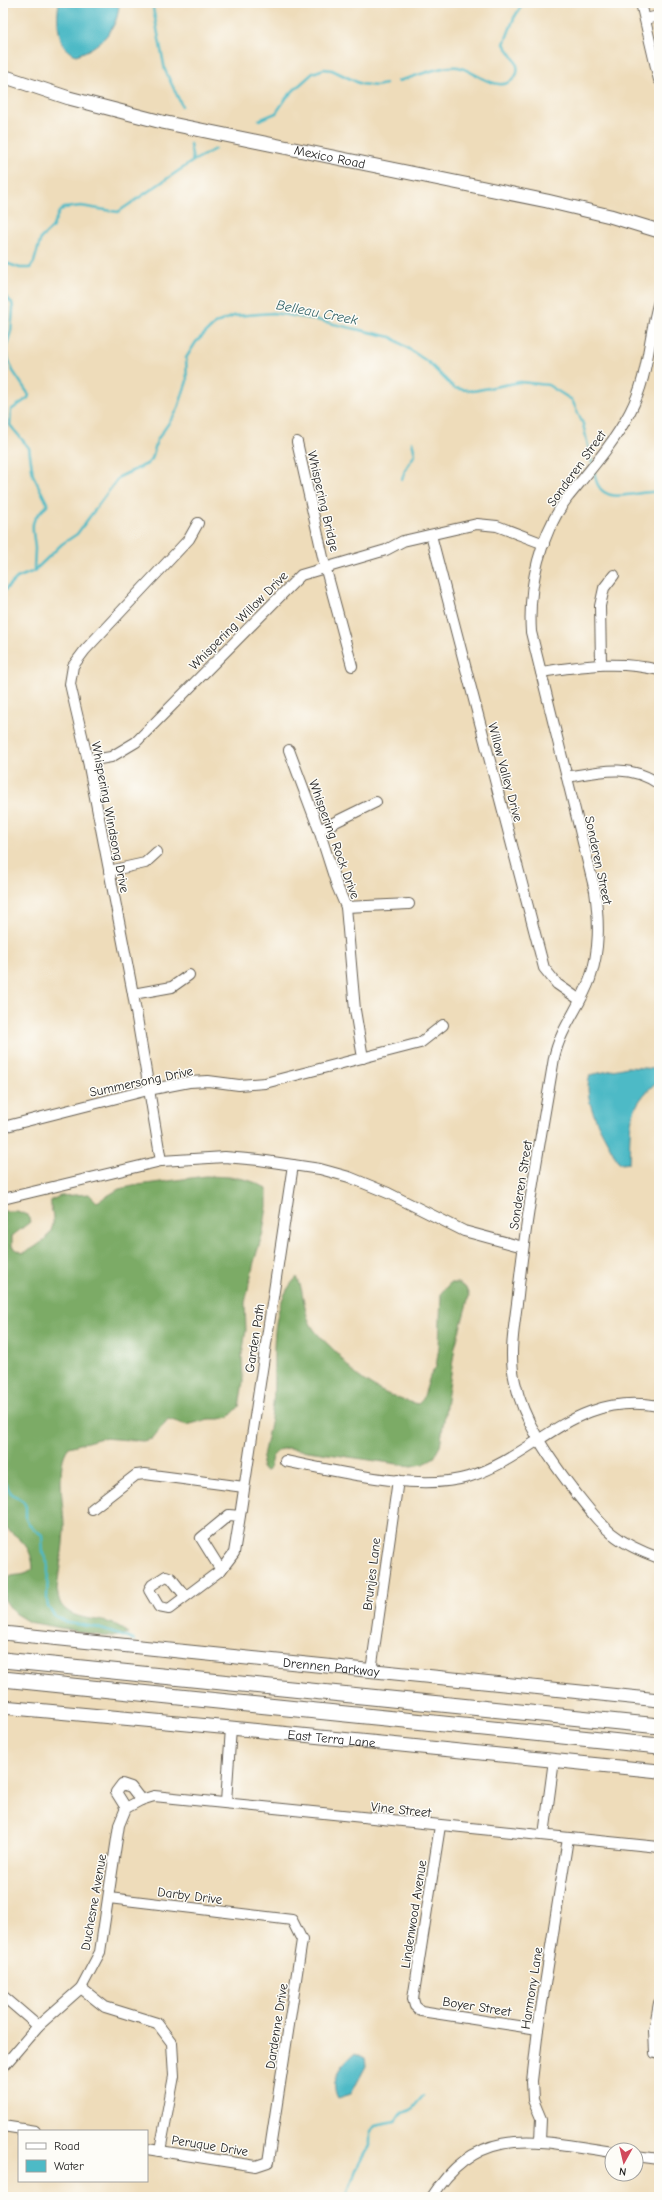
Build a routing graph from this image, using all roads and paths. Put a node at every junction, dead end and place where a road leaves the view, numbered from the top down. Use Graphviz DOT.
graph roads {
  1 [pos="641,3"];
  2 [pos="659,16"];
  3 [pos="645,19"];
  4 [pos="3,76"];
  5 [pos="659,80"];
  6 [pos="659,231"];
  7 [pos="659,301"];
  8 [pos="297,442"];
  9 [pos="198,523"];
  10 [pos="431,535"];
  11 [pos="544,544"];
  12 [pos="325,566"];
  13 [pos="614,575"];
  14 [pos="601,664"];
  15 [pos="352,666"];
  16 [pos="659,670"];
  17 [pos="541,672"];
  18 [pos="289,750"];
  19 [pos="88,761"];
  20 [pos="567,777"];
  21 [pos="659,784"];
  22 [pos="376,802"];
  23 [pos="320,830"];
  24 [pos="157,852"];
  25 [pos="108,871"];
  26 [pos="409,904"];
  27 [pos="346,908"];
  28 [pos="189,975"];
  29 [pos="133,994"];
  30 [pos="580,1000"];
  31 [pos="443,1025"];
  32 [pos="362,1058"];
  33 [pos="148,1090"];
  34 [pos="3,1127"];
  35 [pos="161,1160"];
  36 [pos="293,1165"];
  37 [pos="3,1199"];
  38 [pos="523,1247"];
  39 [pos="659,1406"];
  40 [pos="538,1440"];
  41 [pos="285,1462"];
  42 [pos="398,1480"];
  43 [pos="244,1487"];
  44 [pos="92,1509"];
  45 [pos="240,1516"];
  46 [pos="659,1558"];
  47 [pos="222,1570"];
  48 [pos="185,1596"];
  49 [pos="3,1633"];
  50 [pos="3,1660"];
  51 [pos="372,1671"];
  52 [pos="3,1679"];
  53 [pos="659,1700"];
  54 [pos="3,1707"];
  55 [pos="659,1726"];
  56 [pos="231,1728"];
  57 [pos="659,1746"];
  58 [pos="554,1760"];
  59 [pos="659,1771"];
  60 [pos="141,1800"];
  61 [pos="226,1802"];
  62 [pos="126,1808"];
  63 [pos="440,1826"];
  64 [pos="544,1835"];
  65 [pos="568,1838"];
  66 [pos="659,1847"];
  67 [pos="109,1898"];
  68 [pos="268,1917"];
  69 [pos="81,1988"];
  70 [pos="3,1996"];
  71 [pos="659,2003"];
  72 [pos="415,2006"];
  73 [pos="38,2026"];
  74 [pos="538,2029"];
  75 [pos="659,2054"];
  76 [pos="3,2067"];
  77 [pos="3,2126"];
  78 [pos="29,2130"];
  79 [pos="540,2141"];
  80 [pos="148,2149"];
  81 [pos="160,2151"];
  82 [pos="604,2151"];
  83 [pos="644,2157"];
  84 [pos="659,2159"];
  85 [pos="268,2162"];
  86 [pos="432,2197"];
  1 -- 3 [label="street"];
  2 -- 3 [label="street"];
  3 -- 5 [label="street"];
  4 -- 6 [label="main road, Mexico Road"];
  7 -- 11 [label="street, Sonderen Street"];
  8 -- 12 [label="street, Whispering Bridge"];
  9 -- 19 [label="street, Whispering Windsong Drive"];
  10 -- 11 [label="street, Whispering Willow Drive"];
  10 -- 12 [label="street, Whispering Willow Drive"];
  10 -- 30 [label="street, Willow Valley Drive"];
  11 -- 17 [label="street, Sonderen Street"];
  12 -- 15 [label="street, Whispering Bridge"];
  12 -- 19 [label="street, Whispering Willow Drive"];
  13 -- 14 [label="street"];
  14 -- 16 [label="street"];
  14 -- 17 [label="street"];
  17 -- 20 [label="street, Sonderen Street"];
  18 -- 23 [label="street, Whispering Rock Drive"];
  19 -- 25 [label="street, Whispering Windsong Drive"];
  20 -- 21 [label="street"];
  20 -- 30 [label="street, Sonderen Street"];
  22 -- 23 [label="street"];
  23 -- 27 [label="street, Whispering Rock Drive"];
  24 -- 25 [label="street"];
  25 -- 29 [label="street, Whispering Windsong Drive"];
  26 -- 27 [label="street"];
  27 -- 32 [label="street, Whispering Rock Drive"];
  28 -- 29 [label="street"];
  29 -- 33 [label="street, Whispering Windsong Drive"];
  30 -- 38 [label="street, Sonderen Street"];
  31 -- 32 [label="street, Summersong Drive"];
  32 -- 33 [label="street, Summersong Drive"];
  33 -- 34 [label="street, Summersong Drive"];
  33 -- 35 [label="street, Whispering Windsong Drive"];
  35 -- 36 [label="street"];
  35 -- 37 [label="street"];
  36 -- 38 [label="street"];
  36 -- 43 [label="street, Garden Path"];
  38 -- 40 [label="street, Sonderen Street"];
  39 -- 40 [label="street"];
  40 -- 42 [label="street"];
  40 -- 46 [label="street, Sonderen Street"];
  41 -- 42 [label="street"];
  42 -- 51 [label="street, Brunjes Lane"];
  43 -- 44 [label="street"];
  43 -- 45 [label="street, Garden Path"];
  45 -- 47 [label="street, Garden Path"];
  45 -- 47 [label="street"];
  47 -- 48 [label="street, Garden Path"];
  49 -- 51 [label="main road, Drennen Parkway"];
  50 -- 55 [label="highway"];
  51 -- 53 [label="main road, Drennen Parkway"];
  52 -- 57 [label="highway"];
  54 -- 56 [label="main road, East Terra Lane"];
  56 -- 58 [label="main road, East Terra Lane"];
  56 -- 61 [label="street"];
  58 -- 59 [label="main road, East Terra Lane"];
  58 -- 64 [label="street"];
  60 -- 61 [label="street, Vine Street"];
  60 -- 62 [label="street, Vine Street"];
  60 -- 62 [label="street"];
  61 -- 63 [label="street, Vine Street"];
  62 -- 67 [label="street, Duchesne Avenue"];
  63 -- 64 [label="street, Vine Street"];
  63 -- 72 [label="street, Lindenwood Avenue"];
  64 -- 65 [label="street, Vine Street"];
  65 -- 66 [label="street, Vine Street"];
  65 -- 74 [label="street, Harmony Lane"];
  67 -- 68 [label="street, Darby Drive"];
  67 -- 69 [label="street, Duchesne Avenue"];
  68 -- 85 [label="street, Dardenne Drive"];
  69 -- 73 [label="street, Duchesne Avenue"];
  69 -- 81 [label="street"];
  70 -- 73 [label="street"];
  71 -- 75 [label="street"];
  72 -- 74 [label="street, Boyer Street"];
  73 -- 76 [label="street, Duchesne Avenue"];
  74 -- 79 [label="street, Harmony Lane"];
  77 -- 78 [label="street"];
  79 -- 82 [label="street"];
  79 -- 86 [label="street"];
  80 -- 81 [label="street, Peruque Drive"];
  81 -- 85 [label="street, Peruque Drive"];
  83 -- 84 [label="street"];
}
